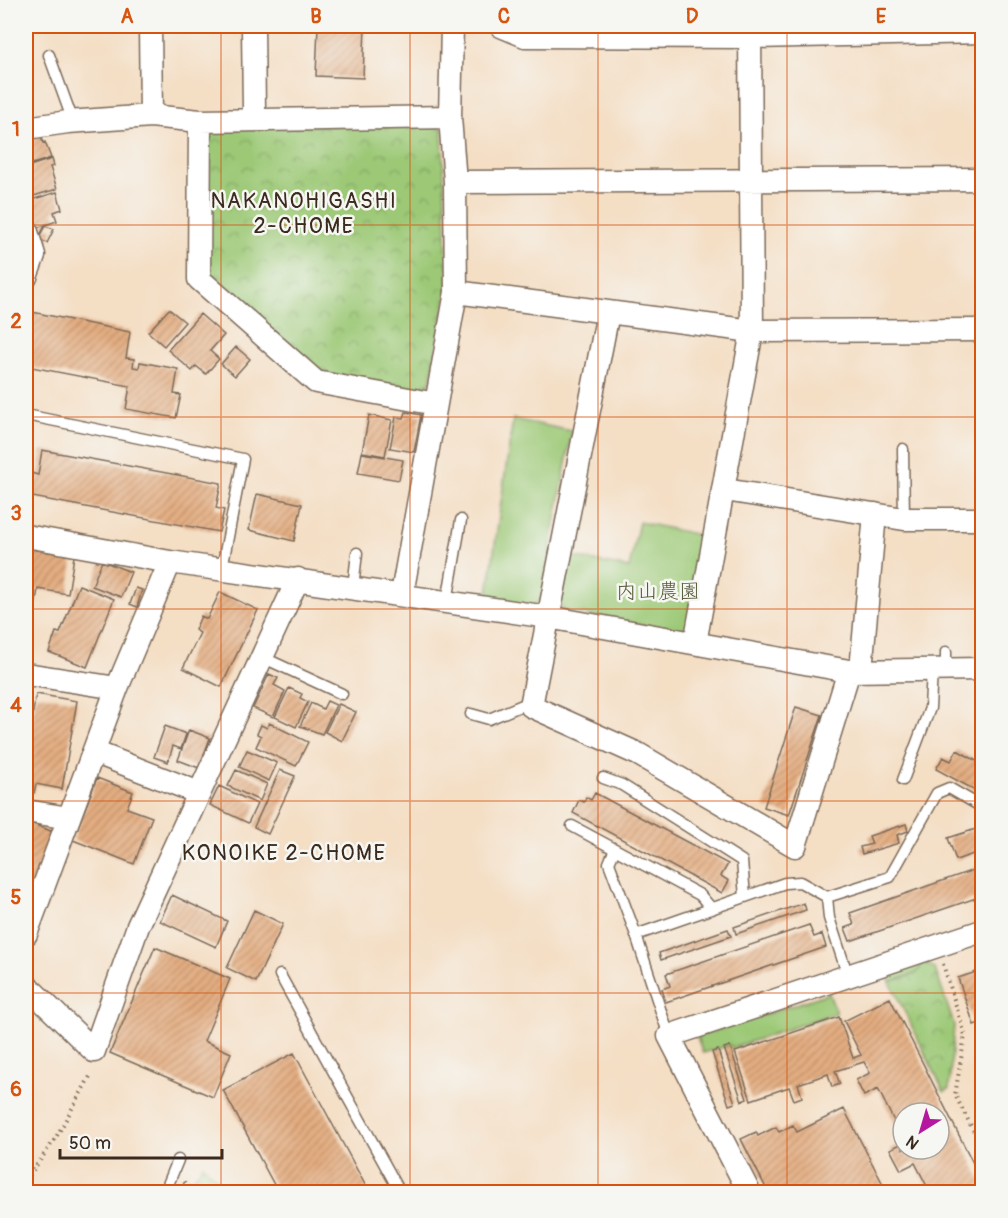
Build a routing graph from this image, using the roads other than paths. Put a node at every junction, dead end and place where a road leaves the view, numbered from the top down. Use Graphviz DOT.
graph roads {
  1 [pos="150,26"];
  2 [pos="253,26"];
  3 [pos="452,26"];
  4 [pos="501,26"];
  5 [pos="750,31"];
  6 [pos="982,32"];
  7 [pos="49,56"];
  8 [pos="151,116"];
  9 [pos="450,117"];
  10 [pos="257,120"];
  11 [pos="200,121"];
  12 [pos="68,122"];
  13 [pos="26,128"];
  14 [pos="982,179"];
  15 [pos="752,180"];
  16 [pos="455,182"];
  17 [pos="26,229"];
  18 [pos="26,277"];
  19 [pos="456,292"];
  20 [pos="608,313"];
  21 [pos="982,330"];
  22 [pos="752,331"];
  23 [pos="436,404"];
  24 [pos="26,415"];
  25 [pos="903,449"];
  26 [pos="725,490"];
  27 [pos="875,514"];
  28 [pos="904,519"];
  29 [pos="982,519"];
  30 [pos="461,520"];
  31 [pos="26,536"];
  32 [pos="357,553"];
  33 [pos="170,562"];
  34 [pos="222,568"];
  35 [pos="298,579"];
  36 [pos="353,587"];
  37 [pos="402,594"];
  38 [pos="447,602"];
  39 [pos="547,617"];
  40 [pos="695,643"];
  41 [pos="262,657"];
  42 [pos="941,664"];
  43 [pos="982,669"];
  44 [pos="855,670"];
  45 [pos="26,674"];
  46 [pos="117,688"];
  47 [pos="342,694"];
  48 [pos="532,701"];
  49 [pos="471,714"];
  50 [pos="94,752"];
  51 [pos="603,778"];
  52 [pos="903,780"];
  53 [pos="199,793"];
  54 [pos="982,807"];
  55 [pos="26,811"];
  56 [pos="69,818"];
  57 [pos="572,826"];
  58 [pos="615,849"];
  59 [pos="745,897"];
  60 [pos="827,897"];
  61 [pos="712,909"];
  62 [pos="982,931"];
  63 [pos="26,934"];
  64 [pos="636,935"];
  65 [pos="280,975"];
  66 [pos="848,976"];
  67 [pos="26,985"];
  68 [pos="669,1036"];
  69 [pos="178,1160"];
  70 [pos="165,1192"];
  71 [pos="400,1192"];
  72 [pos="749,1192"];
  1 -- 8 [label="street"];
  2 -- 10 [label="street"];
  3 -- 9 [label="street"];
  4 -- 5 [label="street"];
  5 -- 6 [label="street"];
  5 -- 15 [label="street"];
  7 -- 12 [label="lane"];
  8 -- 11 [label="street"];
  8 -- 12 [label="street"];
  9 -- 10 [label="street"];
  9 -- 16 [label="street"];
  10 -- 11 [label="street"];
  11 -- 23 [label="street"];
  12 -- 13 [label="street"];
  14 -- 15 [label="street"];
  15 -- 16 [label="street"];
  15 -- 22 [label="street"];
  16 -- 19 [label="street"];
  17 -- 18 [label="street"];
  19 -- 20 [label="street"];
  19 -- 23 [label="street"];
  20 -- 22 [label="street"];
  20 -- 39 [label="street"];
  21 -- 22 [label="street"];
  22 -- 26 [label="street"];
  23 -- 37 [label="street"];
  24 -- 34 [label="lane"];
  25 -- 28 [label="lane"];
  26 -- 27 [label="street"];
  26 -- 40 [label="street"];
  27 -- 28 [label="street"];
  27 -- 44 [label="street"];
  28 -- 29 [label="street"];
  30 -- 38 [label="lane"];
  31 -- 33 [label="street"];
  32 -- 36 [label="lane"];
  33 -- 34 [label="street"];
  33 -- 46 [label="street"];
  34 -- 35 [label="street"];
  35 -- 36 [label="street"];
  35 -- 41 [label="street"];
  36 -- 37 [label="street"];
  37 -- 38 [label="street"];
  38 -- 39 [label="street"];
  39 -- 40 [label="street"];
  39 -- 48 [label="street"];
  40 -- 44 [label="street"];
  41 -- 47 [label="lane"];
  41 -- 53 [label="street"];
  42 -- 43 [label="street"];
  42 -- 44 [label="street"];
  42 -- 52 [label="lane"];
  44 -- 48 [label="street"];
  45 -- 46 [label="street"];
  46 -- 50 [label="street"];
  48 -- 49 [label="lane"];
  50 -- 53 [label="street"];
  50 -- 56 [label="street"];
  51 -- 59 [label="lane"];
  53 -- 67 [label="street"];
  54 -- 60 [label="lane"];
  55 -- 56 [label="street"];
  56 -- 63 [label="street"];
  57 -- 58 [label="lane"];
  58 -- 61 [label="lane"];
  58 -- 64 [label="lane"];
  59 -- 60 [label="lane"];
  59 -- 61 [label="lane"];
  60 -- 66 [label="lane"];
  61 -- 64 [label="lane"];
  62 -- 66 [label="street"];
  64 -- 68 [label="lane"];
  65 -- 71 [label="lane"];
  66 -- 68 [label="street"];
  68 -- 72 [label="street"];
  69 -- 70 [label="lane"];
}
